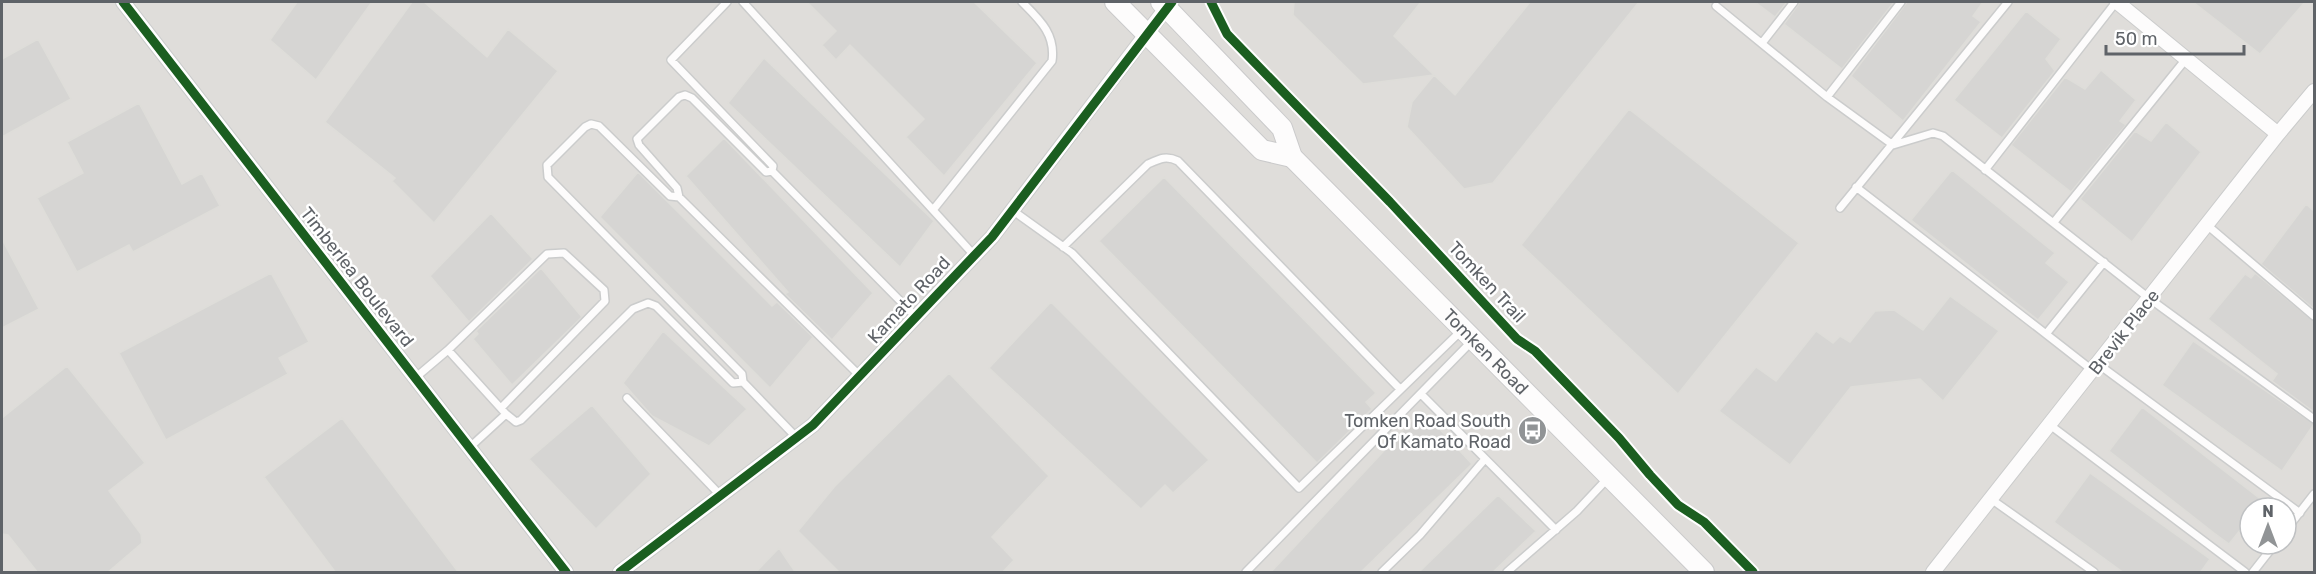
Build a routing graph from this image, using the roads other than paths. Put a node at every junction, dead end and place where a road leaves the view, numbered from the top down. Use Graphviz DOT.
graph roads {
  1 [pos="123,2"];
  2 [pos="727,2"];
  3 [pos="743,2"];
  4 [pos="1022,2"];
  5 [pos="1114,2"];
  6 [pos="1794,2"];
  7 [pos="1902,2"];
  8 [pos="2008,2"];
  9 [pos="2116,2"];
  10 [pos="1166,4"];
  11 [pos="1716,6"];
  12 [pos="1147,35"];
  13 [pos="1762,43"];
  14 [pos="2186,58"];
  15 [pos="2314,92"];
  16 [pos="1827,97"];
  17 [pos="2278,134"];
  18 [pos="1893,145"];
  19 [pos="1292,158"];
  20 [pos="1985,170"];
  21 [pos="772,171"];
  22 [pos="1856,187"];
  23 [pos="679,197"];
  24 [pos="1840,208"];
  25 [pos="933,210"];
  26 [pos="1012,210"];
  27 [pos="2054,222"];
  28 [pos="2207,225"];
  29 [pos="1063,246"];
  30 [pos="974,255"];
  31 [pos="2104,262"];
  32 [pos="2150,298"];
  33 [pos="2314,316"];
  34 [pos="916,317"];
  35 [pos="1468,334"];
  36 [pos="2046,334"];
  37 [pos="448,350"];
  38 [pos="2096,367"];
  39 [pos="860,376"];
  40 [pos="415,378"];
  41 [pos="743,382"];
  42 [pos="1400,389"];
  43 [pos="1421,394"];
  44 [pos="627,398"];
  45 [pos="501,408"];
  46 [pos="506,414"];
  47 [pos="2314,420"];
  48 [pos="2050,425"];
  49 [pos="797,438"];
  50 [pos="469,448"];
  51 [pos="1485,459"];
  52 [pos="1610,475"];
  53 [pos="2314,494"];
  54 [pos="722,497"];
  55 [pos="1991,499"];
  56 [pos="2300,513"];
  57 [pos="2298,515"];
  58 [pos="1556,530"];
  59 [pos="2266,556"];
  60 [pos="1938,571"];
  61 [pos="566,573"];
  62 [pos="620,573"];
  63 [pos="1246,573"];
  64 [pos="1382,573"];
  65 [pos="1507,573"];
  66 [pos="1704,573"];
  67 [pos="2094,573"];
  68 [pos="2245,573"];
  69 [pos="2253,573"];
  1 -- 40 [label="street, Timberlea Boulevard"];
  2 -- 21 [label="lane"];
  3 -- 25 [label="lane"];
  4 -- 25 [label="lane"];
  5 -- 12 [label="main road"];
  6 -- 13 [label="lane"];
  7 -- 16 [label="lane"];
  8 -- 18 [label="lane"];
  9 -- 14 [label="street"];
  9 -- 20 [label="lane"];
  10 -- 12 [label="street, Kamato Road"];
  10 -- 19 [label="main road, Tomken Road"];
  11 -- 13 [label="lane"];
  12 -- 19 [label="main road"];
  12 -- 26 [label="street, Kamato Road"];
  13 -- 16 [label="lane"];
  14 -- 17 [label="street"];
  14 -- 27 [label="lane"];
  15 -- 17 [label="street, Brevik Place"];
  16 -- 18 [label="lane"];
  17 -- 28 [label="street, Brevik Place"];
  18 -- 20 [label="lane"];
  18 -- 22 [label="lane"];
  19 -- 35 [label="main road, Tomken Road"];
  20 -- 27 [label="lane"];
  21 -- 23 [label="lane"];
  21 -- 34 [label="lane"];
  22 -- 24 [label="lane"];
  22 -- 36 [label="lane"];
  23 -- 39 [label="lane"];
  23 -- 41 [label="lane"];
  25 -- 30 [label="lane"];
  26 -- 29 [label="lane"];
  26 -- 30 [label="street, Kamato Road"];
  27 -- 31 [label="lane"];
  28 -- 32 [label="street, Brevik Place"];
  28 -- 33 [label="lane"];
  29 -- 42 [label="lane"];
  29 -- 42 [label="lane"];
  30 -- 34 [label="street, Kamato Road"];
  31 -- 32 [label="lane"];
  31 -- 36 [label="lane"];
  32 -- 38 [label="street, Brevik Place"];
  32 -- 47 [label="lane"];
  34 -- 39 [label="street, Kamato Road"];
  35 -- 42 [label="lane"];
  35 -- 43 [label="lane"];
  35 -- 52 [label="main road, Tomken Road"];
  36 -- 38 [label="lane"];
  37 -- 40 [label="lane"];
  37 -- 45 [label="lane"];
  37 -- 45 [label="lane"];
  38 -- 48 [label="street, Brevik Place"];
  38 -- 56 [label="lane"];
  39 -- 49 [label="street, Kamato Road"];
  40 -- 50 [label="street, Timberlea Boulevard"];
  41 -- 46 [label="lane"];
  41 -- 49 [label="lane"];
  43 -- 51 [label="lane"];
  43 -- 63 [label="lane"];
  44 -- 54 [label="lane"];
  45 -- 46 [label="lane"];
  46 -- 50 [label="lane"];
  48 -- 55 [label="street, Brevik Place"];
  48 -- 68 [label="lane"];
  49 -- 54 [label="street, Kamato Road"];
  50 -- 61 [label="street, Timberlea Boulevard"];
  51 -- 58 [label="lane"];
  51 -- 64 [label="lane"];
  52 -- 58 [label="lane"];
  52 -- 66 [label="main road, Tomken Road"];
  53 -- 56 [label="lane"];
  54 -- 62 [label="street, Kamato Road"];
  55 -- 60 [label="street, Brevik Place"];
  55 -- 67 [label="lane"];
  56 -- 57 [label="lane"];
  58 -- 65 [label="lane"];
  59 -- 69 [label="lane"];
}
